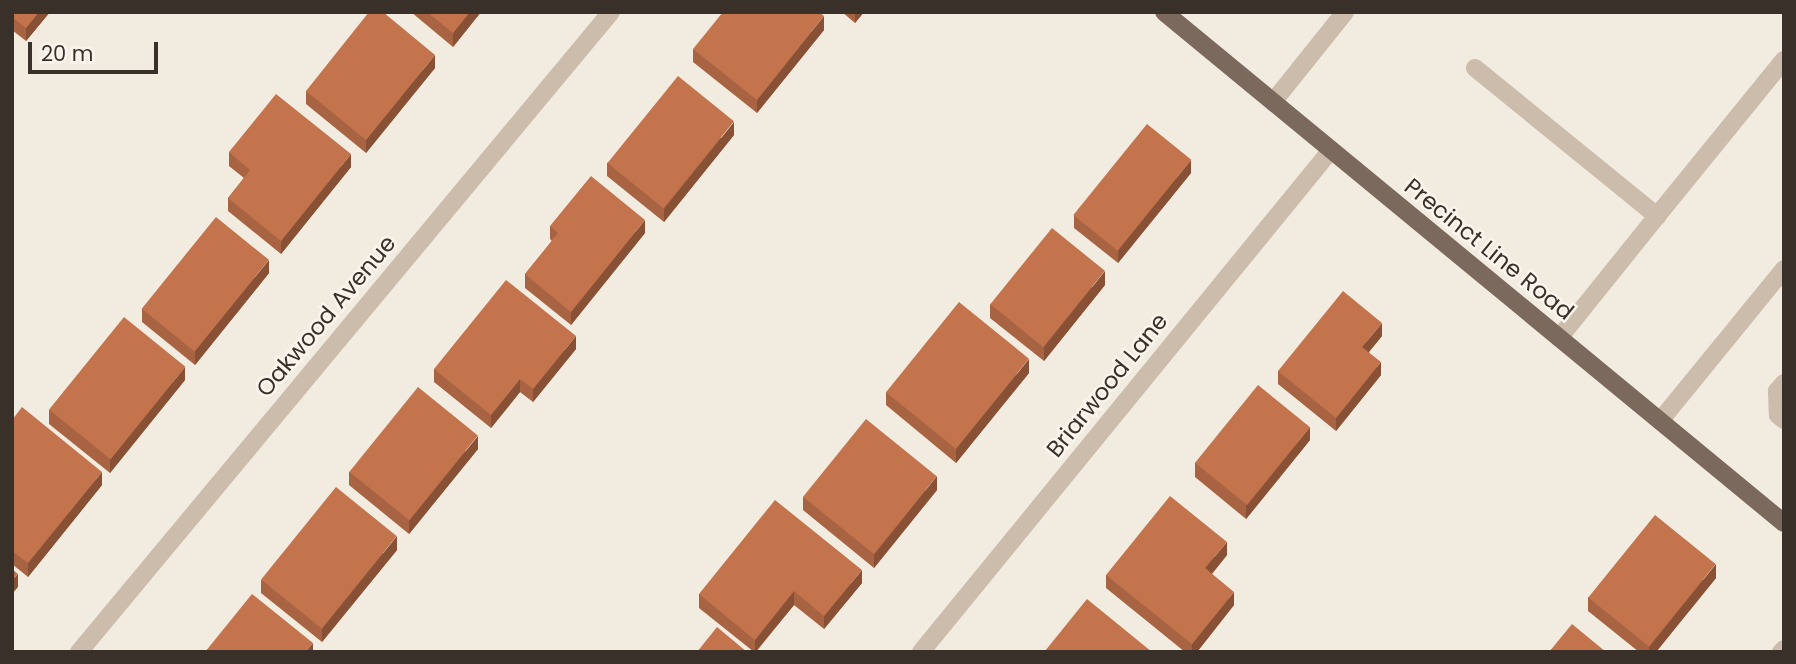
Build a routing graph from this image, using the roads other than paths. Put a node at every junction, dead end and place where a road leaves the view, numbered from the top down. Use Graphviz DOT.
graph roads {
  1 [pos="611,12"];
  2 [pos="1164,12"];
  3 [pos="1345,12"];
  4 [pos="1784,60"];
  5 [pos="1475,68"];
  6 [pos="1273,102"];
  7 [pos="1331,150"];
  8 [pos="1657,216"];
  9 [pos="1784,268"];
  10 [pos="1559,338"];
  11 [pos="1784,383"];
  12 [pos="1784,420"];
  13 [pos="1660,421"];
  14 [pos="1784,523"];
  15 [pos="79,652"];
  16 [pos="921,652"];
  1 -- 15 [label="street, Oakwood Avenue"];
  2 -- 6 [label="main road, Precinct Line Road"];
  3 -- 6 [label="street"];
  4 -- 8 [label="street"];
  5 -- 8 [label="street"];
  6 -- 7 [label="main road, Precinct Line Road"];
  7 -- 10 [label="main road, Precinct Line Road"];
  7 -- 16 [label="street, Briarwood Lane"];
  8 -- 10 [label="street"];
  9 -- 13 [label="street"];
  10 -- 13 [label="main road, Precinct Line Road"];
  11 -- 12 [label="street"];
  13 -- 14 [label="main road, Precinct Line Road"];
}
